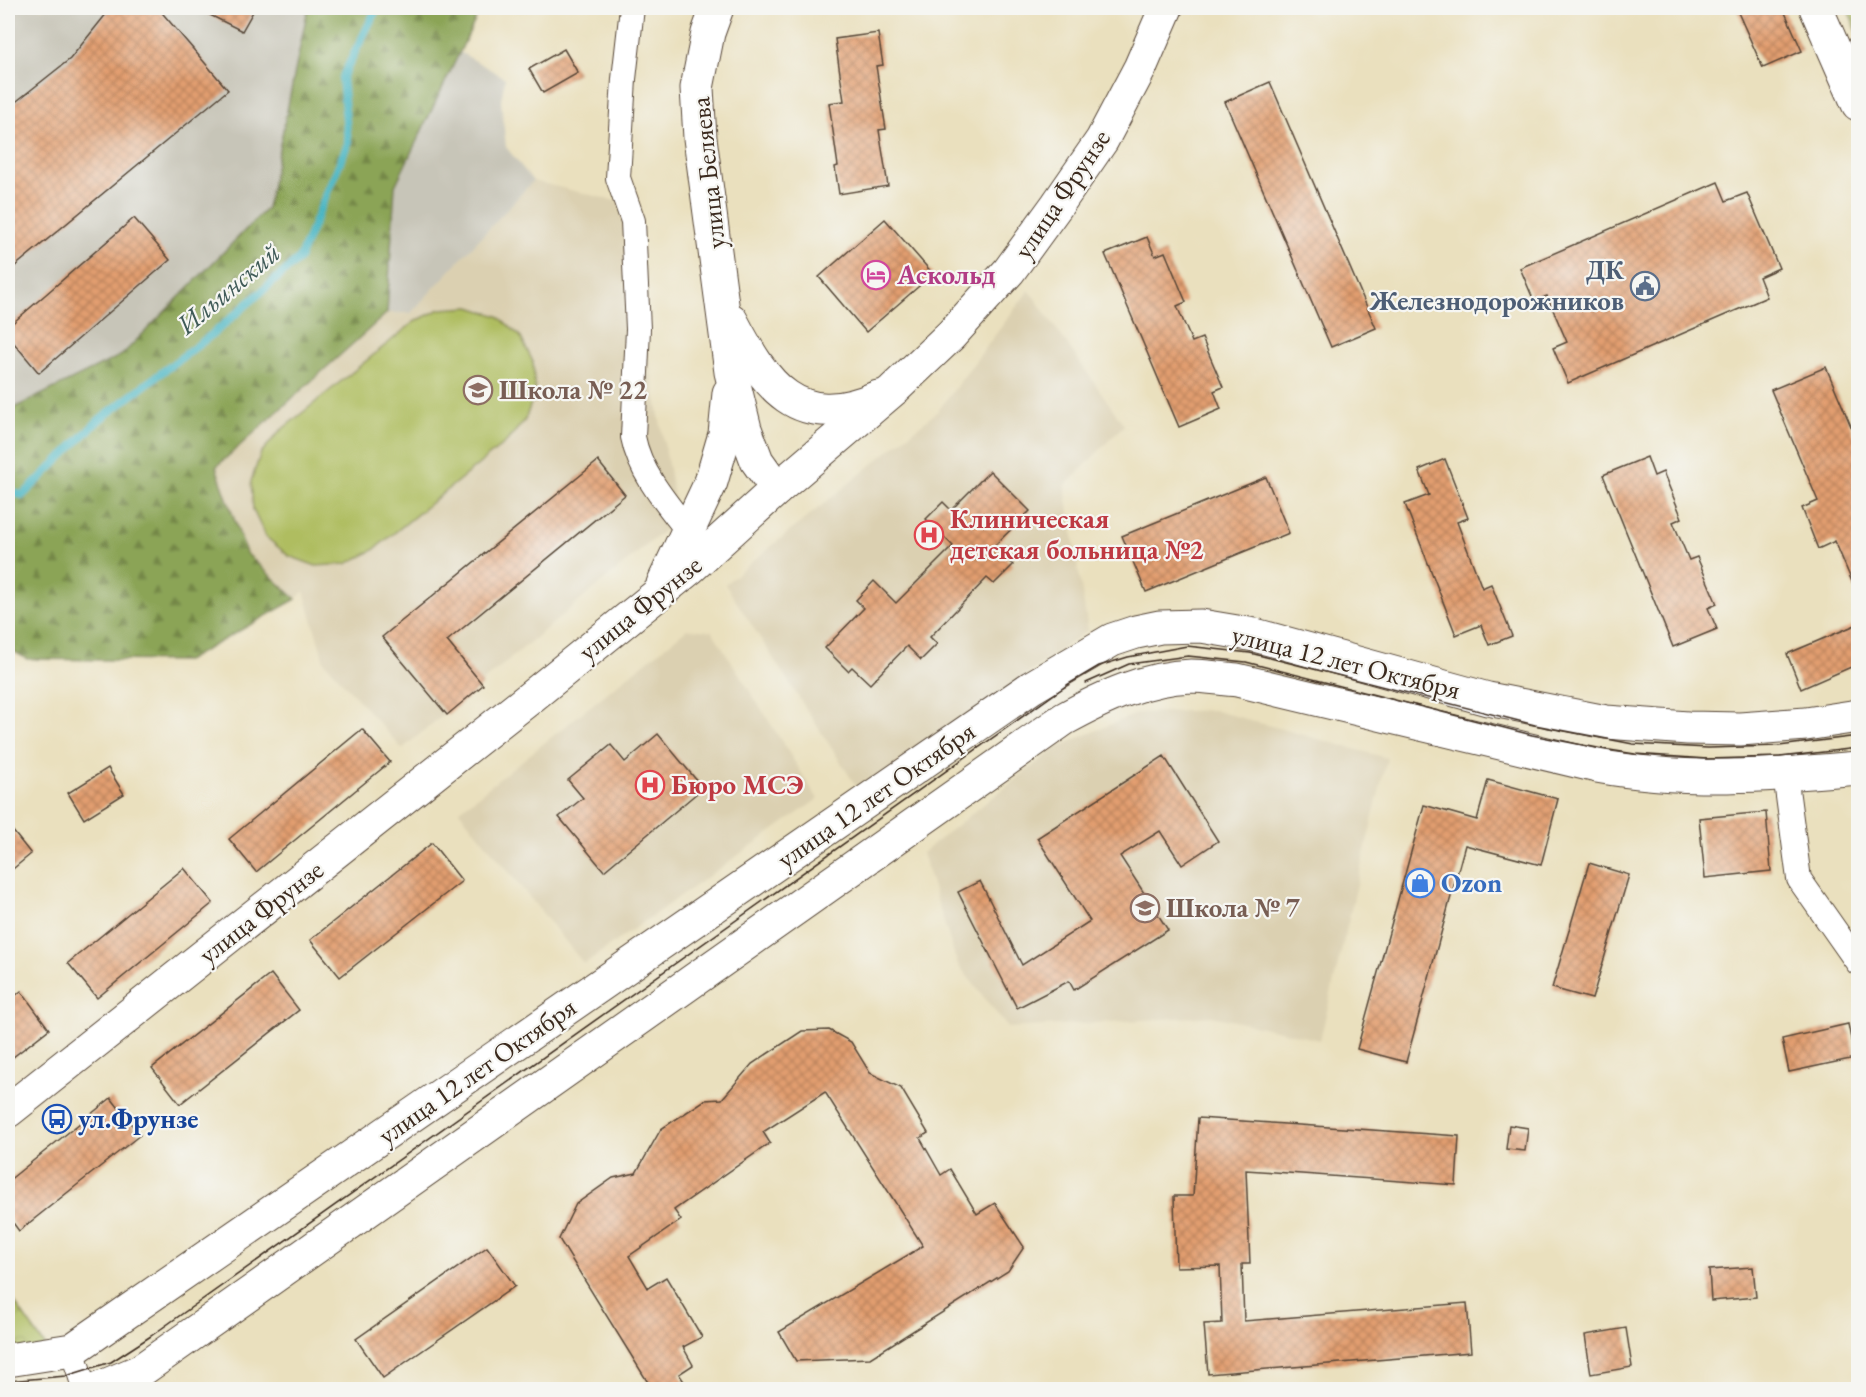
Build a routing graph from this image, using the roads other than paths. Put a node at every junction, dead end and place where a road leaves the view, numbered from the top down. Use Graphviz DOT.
graph roads {
  1 [pos="632,8"];
  2 [pos="717,8"];
  3 [pos="1166,8"];
  4 [pos="1816,8"];
  5 [pos="1858,104"];
  6 [pos="723,304"];
  7 [pos="731,372"];
  8 [pos="893,390"];
  9 [pos="777,489"];
  10 [pos="688,531"];
  11 [pos="658,593"];
  12 [pos="1858,716"];
  13 [pos="1858,768"];
  14 [pos="1785,774"];
  15 [pos="1858,963"];
  16 [pos="8,1111"];
  17 [pos="72,1350"];
  18 [pos="8,1360"];
  19 [pos="85,1389"];
  20 [pos="94,1389"];
  1 -- 10 [label="street"];
  2 -- 6 [label="main road, улица Беляева"];
  3 -- 8 [label="main road, улица Фрунзе"];
  4 -- 5 [label="main road"];
  6 -- 7 [label="main road, улица Беляева"];
  6 -- 8 [label="main road"];
  7 -- 9 [label="main road"];
  7 -- 10 [label="main road"];
  8 -- 9 [label="main road, улица Фрунзе"];
  9 -- 11 [label="main road, улица Фрунзе"];
  10 -- 11 [label="main road"];
  11 -- 16 [label="main road, улица Фрунзе"];
  12 -- 17 [label="main road, улица 12 лет Октября"];
  13 -- 14 [label="main road, улица 12 лет Октября"];
  14 -- 15 [label="street"];
  14 -- 20 [label="main road, улица 12 лет Октября"];
  17 -- 18 [label="main road, улица 12 лет Октября"];
  17 -- 19 [label="street"];
}
